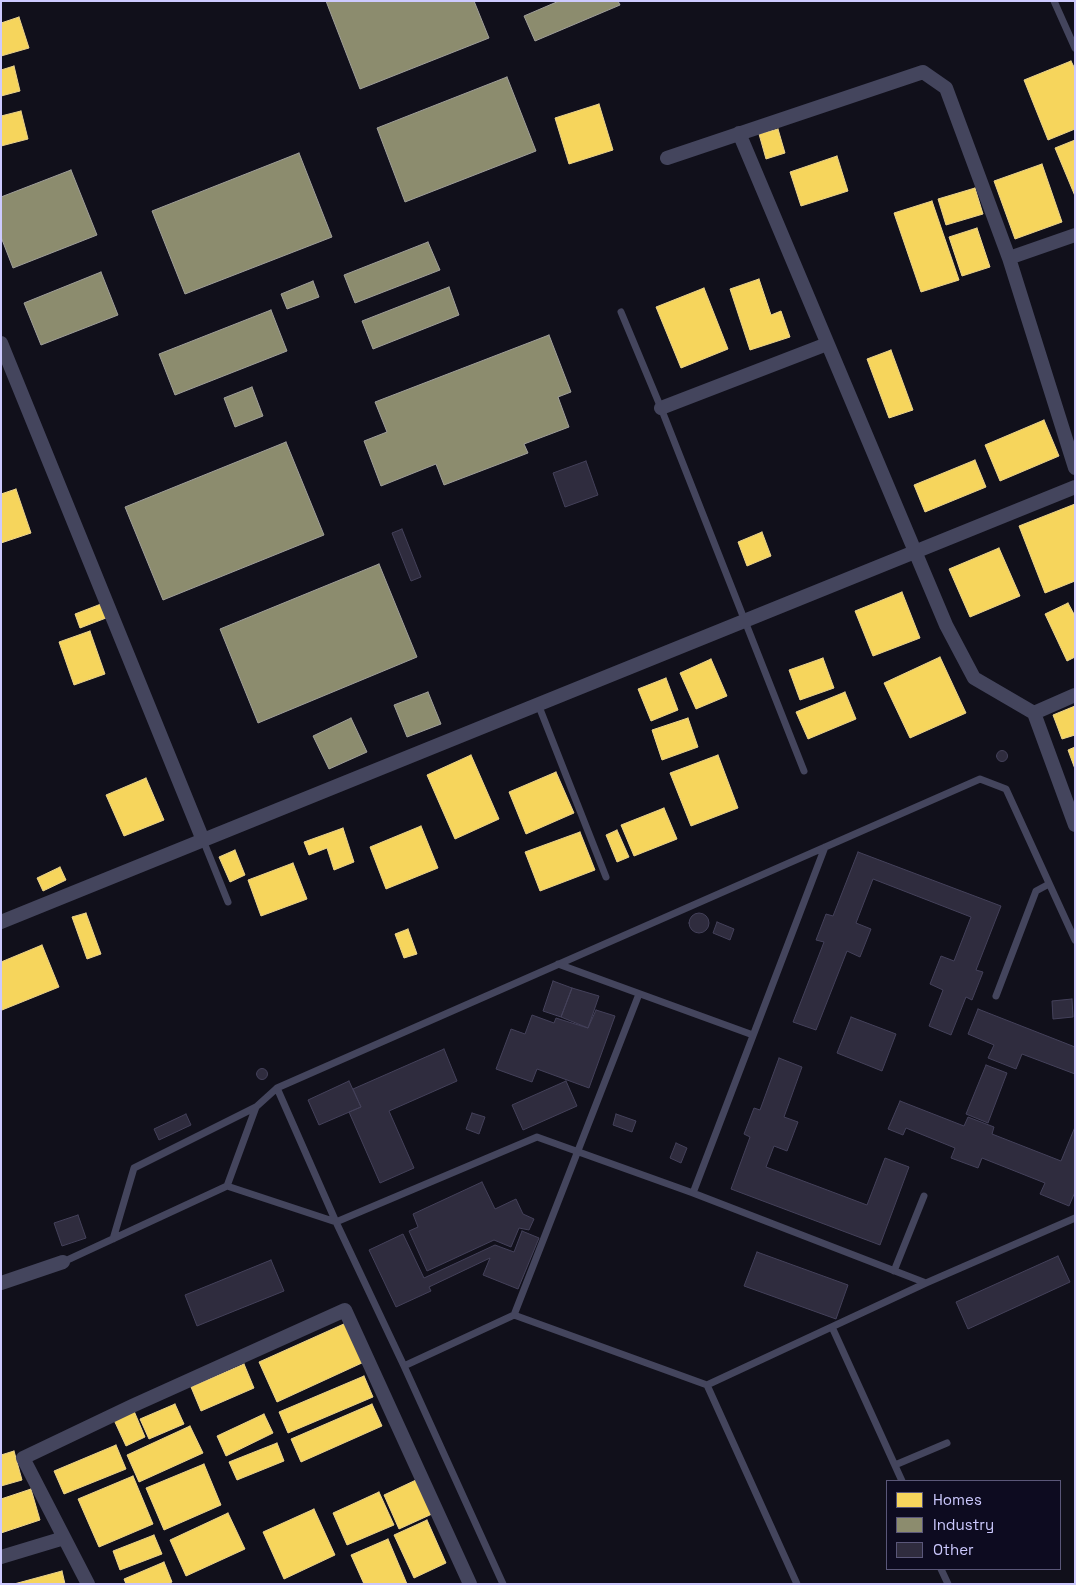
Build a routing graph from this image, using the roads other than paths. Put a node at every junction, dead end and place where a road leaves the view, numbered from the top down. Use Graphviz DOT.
graph roads {
  1 [pos="1054,1"];
  2 [pos="1075,48"];
  3 [pos="739,134"];
  4 [pos="667,158"];
  5 [pos="1075,235"];
  6 [pos="1009,258"];
  7 [pos="621,312"];
  8 [pos="1,343"];
  9 [pos="827,344"];
  10 [pos="661,408"];
  11 [pos="1075,468"];
  12 [pos="1075,488"];
  13 [pos="915,552"];
  14 [pos="744,621"];
  15 [pos="1075,695"];
  16 [pos="538,704"];
  17 [pos="1034,713"];
  18 [pos="804,771"];
  19 [pos="1075,826"];
  20 [pos="203,840"];
  21 [pos="825,847"];
  22 [pos="606,877"];
  23 [pos="1049,884"];
  24 [pos="228,902"];
  25 [pos="1,922"];
  26 [pos="1075,940"];
  27 [pos="558,964"];
  28 [pos="639,994"];
  29 [pos="996,996"];
  30 [pos="754,1035"];
  31 [pos="277,1088"];
  32 [pos="256,1108"];
  33 [pos="578,1151"];
  34 [pos="228,1186"];
  35 [pos="693,1193"];
  36 [pos="924,1196"];
  37 [pos="1075,1218"];
  38 [pos="336,1222"];
  39 [pos="113,1239"];
  40 [pos="63,1262"];
  41 [pos="894,1270"];
  42 [pos="1,1283"];
  43 [pos="926,1283"];
  44 [pos="514,1315"];
  45 [pos="832,1327"];
  46 [pos="404,1366"];
  47 [pos="707,1385"];
  48 [pos="946,1443"];
  49 [pos="894,1465"];
  50 [pos="902,1480"];
  51 [pos="64,1538"];
  52 [pos="1,1557"];
  53 [pos="942,1570"];
  54 [pos="467,1583"];
  55 [pos="88,1584"];
  56 [pos="503,1584"];
  57 [pos="797,1584"];
  58 [pos="948,1584"];
  1 -- 2 [label="lane"];
  3 -- 4 [label="street"];
  3 -- 6 [label="street"];
  3 -- 9 [label="street"];
  5 -- 6 [label="street"];
  6 -- 11 [label="street"];
  7 -- 10 [label="lane"];
  8 -- 20 [label="street"];
  9 -- 10 [label="street"];
  9 -- 13 [label="street"];
  10 -- 14 [label="lane"];
  12 -- 13 [label="street"];
  13 -- 14 [label="street"];
  13 -- 17 [label="street"];
  14 -- 16 [label="street"];
  14 -- 18 [label="lane"];
  15 -- 17 [label="street"];
  16 -- 20 [label="street"];
  16 -- 22 [label="lane"];
  17 -- 19 [label="street"];
  20 -- 24 [label="lane"];
  20 -- 25 [label="street"];
  21 -- 23 [label="lane"];
  21 -- 27 [label="lane"];
  21 -- 30 [label="lane"];
  23 -- 26 [label="lane"];
  23 -- 29 [label="lane"];
  27 -- 28 [label="lane"];
  27 -- 31 [label="lane"];
  28 -- 30 [label="lane"];
  28 -- 33 [label="lane"];
  30 -- 35 [label="lane"];
  31 -- 32 [label="lane"];
  31 -- 38 [label="lane"];
  32 -- 34 [label="lane"];
  32 -- 39 [label="lane"];
  33 -- 35 [label="lane"];
  33 -- 38 [label="lane"];
  33 -- 44 [label="lane"];
  34 -- 38 [label="lane"];
  34 -- 39 [label="lane"];
  35 -- 41 [label="lane"];
  36 -- 41 [label="lane"];
  37 -- 43 [label="lane"];
  38 -- 46 [label="lane"];
  39 -- 40 [label="lane"];
  40 -- 42 [label="street"];
  41 -- 43 [label="lane"];
  43 -- 45 [label="lane"];
  44 -- 46 [label="lane"];
  44 -- 47 [label="lane"];
  45 -- 47 [label="lane"];
  45 -- 49 [label="lane"];
  46 -- 56 [label="lane"];
  47 -- 57 [label="lane"];
  48 -- 49 [label="lane"];
  49 -- 50 [label="lane"];
  51 -- 52 [label="street"];
  51 -- 54 [label="street"];
  51 -- 55 [label="street"];
  53 -- 58 [label="lane"];
}
